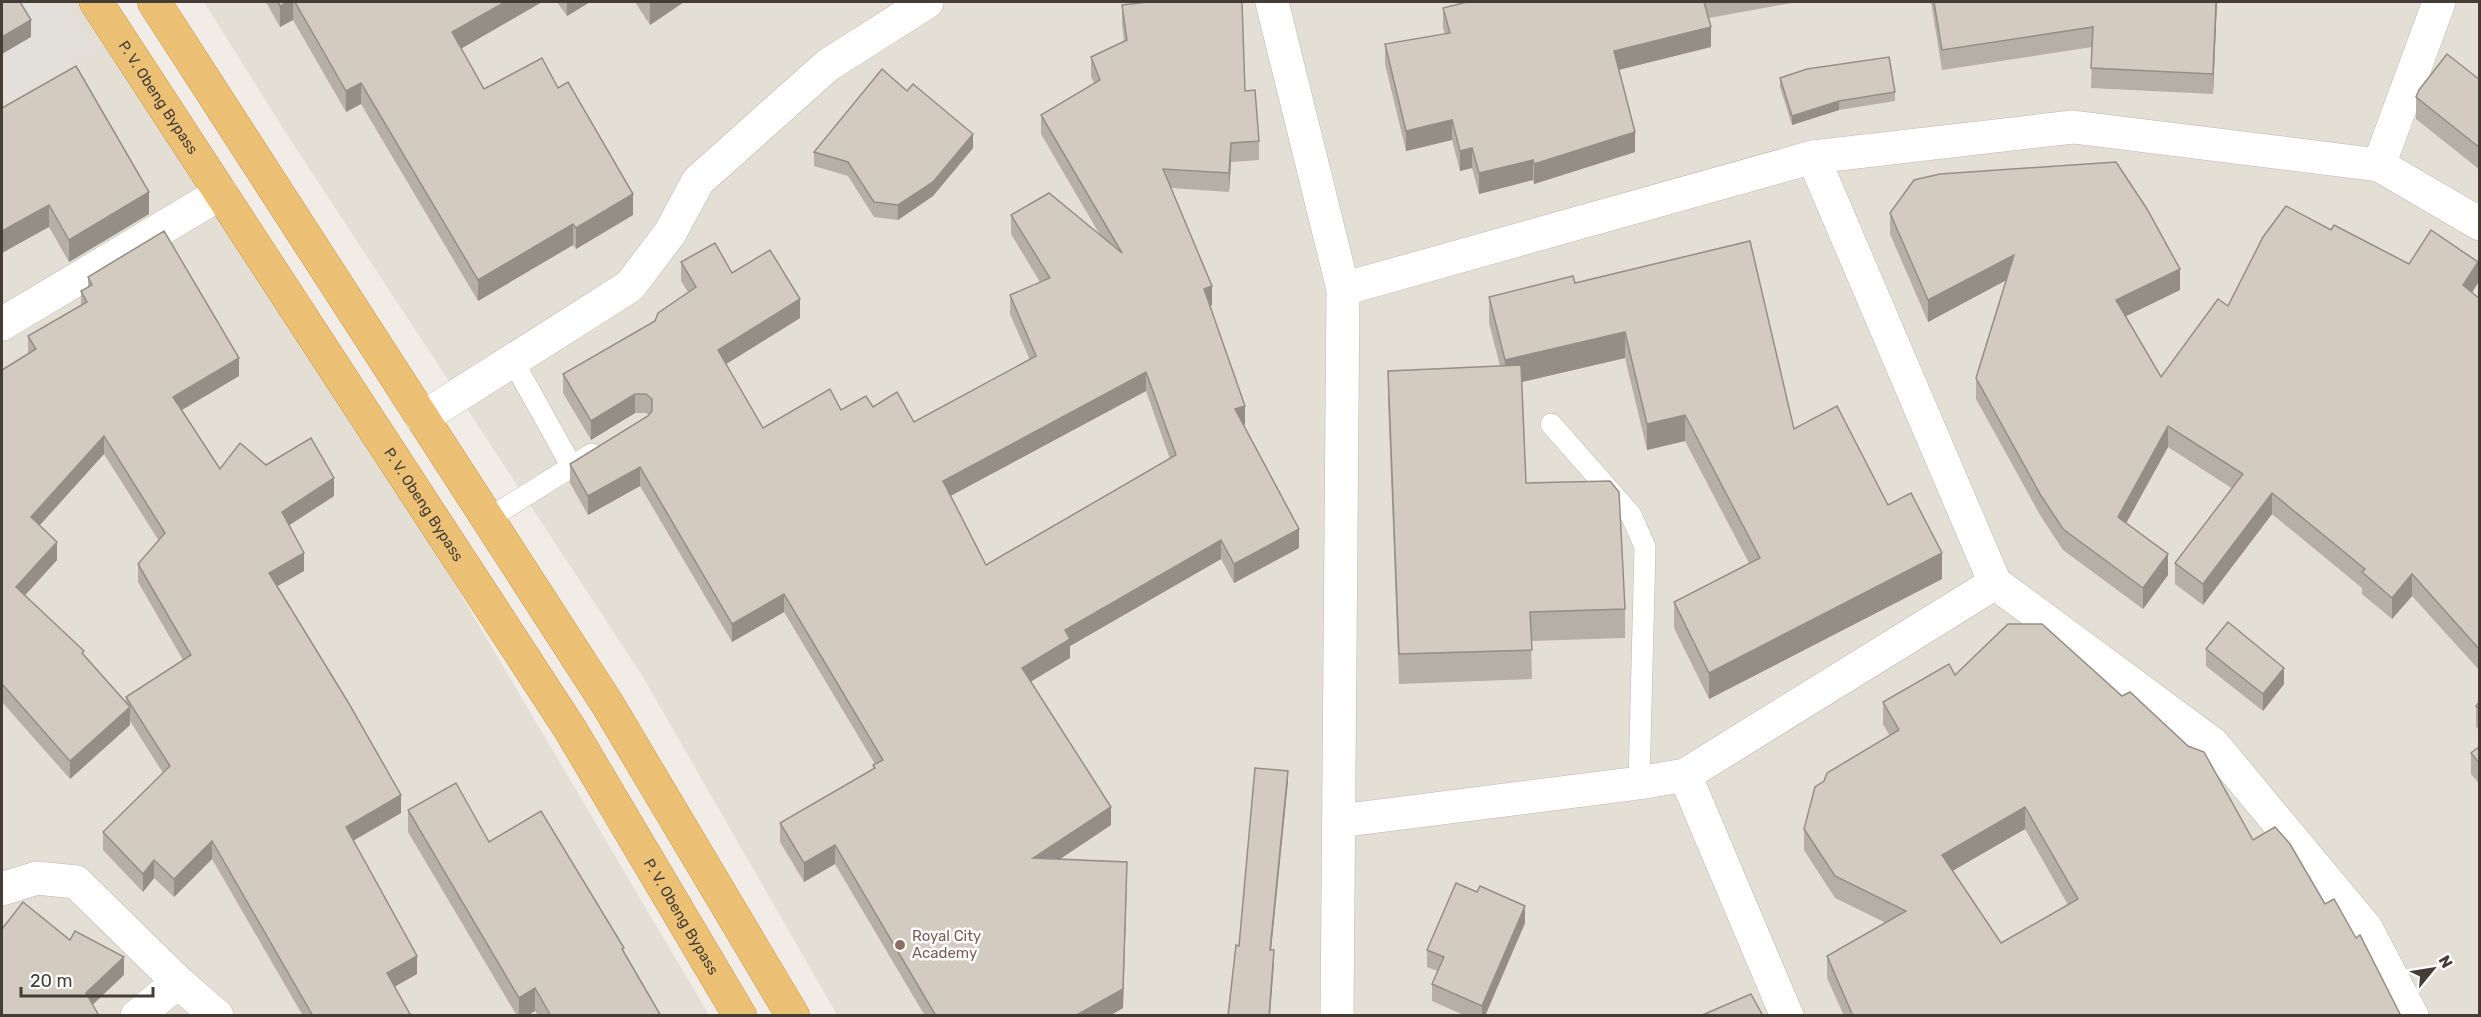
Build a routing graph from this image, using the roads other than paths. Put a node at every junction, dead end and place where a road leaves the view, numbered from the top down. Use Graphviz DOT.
graph roads {
  1 [pos="96,2"];
  2 [pos="154,2"];
  3 [pos="927,2"];
  4 [pos="1272,2"];
  5 [pos="2439,2"];
  6 [pos="1813,158"];
  7 [pos="2379,165"];
  8 [pos="221,193"];
  9 [pos="2480,224"];
  10 [pos="1343,289"];
  11 [pos="2,324"];
  12 [pos="513,360"];
  13 [pos="422,418"];
  14 [pos="1551,423"];
  15 [pos="612,442"];
  16 [pos="572,467"];
  17 [pos="488,519"];
  18 [pos="1995,583"];
  19 [pos="1685,775"];
  20 [pos="1639,783"];
  21 [pos="1339,820"];
  22 [pos="2,889"];
  23 [pos="178,982"];
  24 [pos="137,1016"];
  25 [pos="217,1016"];
  26 [pos="740,1016"];
  27 [pos="793,1016"];
  28 [pos="1337,1016"];
  29 [pos="1787,1016"];
  30 [pos="2412,1016"];
  1 -- 8 [label="highway, P. V. Obeng Bypass"];
  2 -- 13 [label="highway"];
  3 -- 12 [label="street"];
  4 -- 10 [label="street"];
  5 -- 7 [label="street"];
  6 -- 7 [label="street"];
  6 -- 10 [label="street"];
  6 -- 18 [label="street"];
  7 -- 9 [label="street"];
  8 -- 11 [label="street"];
  8 -- 26 [label="highway, P. V. Obeng Bypass"];
  10 -- 21 [label="street"];
  12 -- 13 [label="street"];
  12 -- 16 [label="lane"];
  13 -- 17 [label="highway"];
  14 -- 20 [label="lane"];
  15 -- 16 [label="lane"];
  16 -- 17 [label="lane"];
  17 -- 27 [label="highway"];
  18 -- 19 [label="street"];
  18 -- 30 [label="street"];
  19 -- 20 [label="street"];
  19 -- 29 [label="street"];
  20 -- 21 [label="street"];
  21 -- 28 [label="street"];
  22 -- 23 [label="street"];
  23 -- 24 [label="street"];
  23 -- 25 [label="street"];
}
